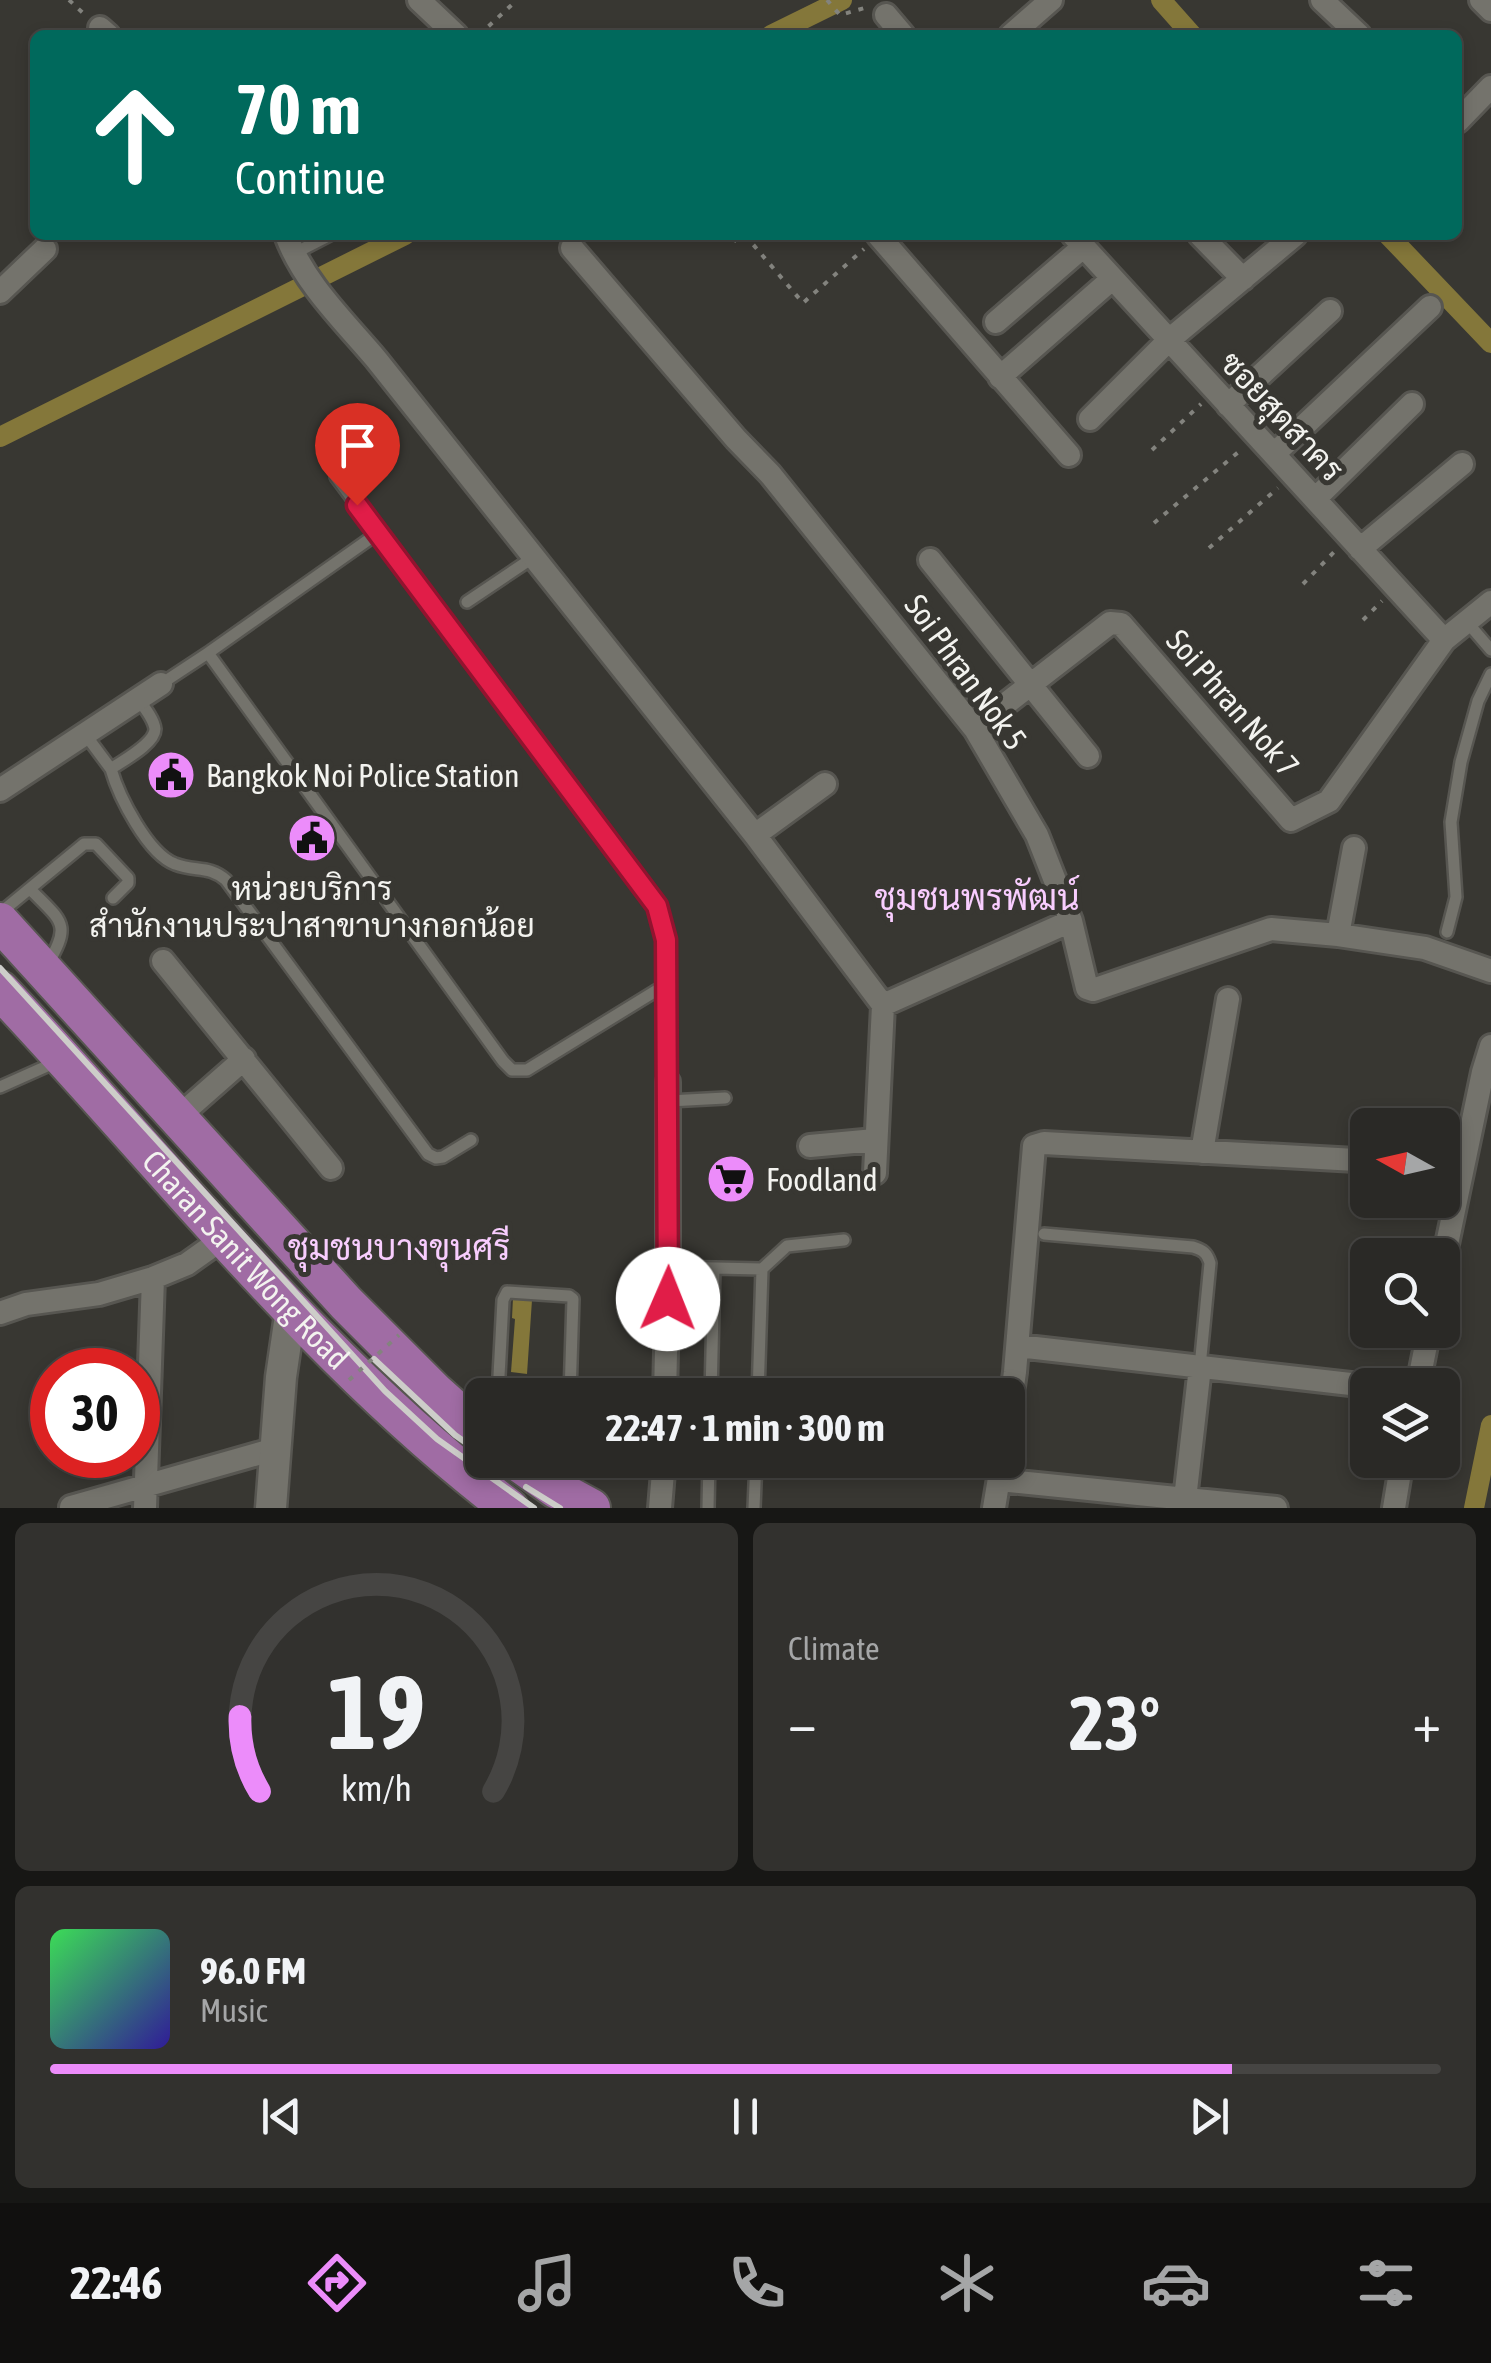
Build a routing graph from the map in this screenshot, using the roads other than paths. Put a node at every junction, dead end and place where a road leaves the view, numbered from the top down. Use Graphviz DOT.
graph roads {
  1 [pos="419,0"];
  2 [pos="1052,0"];
  3 [pos="1322,0"];
  4 [pos="1481,0"];
  5 [pos="1491,10"];
  6 [pos="886,15"];
  7 [pos="451,30"];
  8 [pos="899,30"];
  9 [pos="1017,30"];
  10 [pos="1354,30"];
  11 [pos="1491,88"];
  12 [pos="1462,117"];
  13 [pos="317,240"];
  14 [pos="882,240"];
  15 [pos="1205,240"];
  16 [pos="1290,240"];
  17 [pos="1078,241"];
  18 [pos="572,248"];
  19 [pos="46,249"];
  20 [pos="292,250"];
  21 [pos="1112,279"];
  22 [pos="1243,279"];
  23 [pos="0,292"];
  24 [pos="1430,307"];
  25 [pos="1330,311"];
  26 [pos="996,322"];
  27 [pos="1169,340"];
  28 [pos="1000,377"];
  29 [pos="1222,398"];
  30 [pos="1412,404"];
  31 [pos="1090,419"];
  32 [pos="1274,454"];
  33 [pos="1069,456"];
  34 [pos="1462,464"];
  35 [pos="336,477"];
  36 [pos="1315,499"];
  37 [pos="378,532"];
  38 [pos="1351,534"];
  39 [pos="534,557"];
  40 [pos="930,560"];
  41 [pos="467,602"];
  42 [pos="1491,602"];
  43 [pos="1466,622"];
  44 [pos="1444,640"];
  45 [pos="1491,650"];
  46 [pos="208,653"];
  47 [pos="1491,674"];
  48 [pos="161,684"];
  49 [pos="1032,684"];
  50 [pos="138,698"];
  51 [pos="981,722"];
  52 [pos="84,734"];
  53 [pos="1088,756"];
  54 [pos="111,770"];
  55 [pos="3,782"];
  56 [pos="825,784"];
  57 [pos="756,835"];
  58 [pos="1354,848"];
  59 [pos="30,889"];
  60 [pos="113,898"];
  61 [pos="0,913"];
  62 [pos="1071,921"];
  63 [pos="0,922"];
  64 [pos="1447,932"];
  65 [pos="1338,936"];
  66 [pos="163,961"];
  67 [pos="44,970"];
  68 [pos="1491,971"];
  69 [pos="667,984"];
  70 [pos="0,990"];
  71 [pos="1228,999"];
  72 [pos="883,1006"];
  73 [pos="1491,1046"];
  74 [pos="64,1058"];
  75 [pos="244,1060"];
  76 [pos="0,1087"];
  77 [pos="668,1091"];
  78 [pos="725,1098"];
  79 [pos="177,1118"];
  80 [pos="471,1140"];
  81 [pos="875,1140"];
  82 [pos="810,1146"];
  83 [pos="1202,1152"];
  84 [pos="1350,1160"];
  85 [pos="331,1168"];
  86 [pos="875,1174"];
  87 [pos="1044,1234"];
  88 [pos="225,1237"];
  89 [pos="1448,1238"];
  90 [pos="844,1240"];
  91 [pos="668,1267"];
  92 [pos="714,1268"];
  93 [pos="762,1269"];
  94 [pos="153,1278"];
  95 [pos="290,1309"];
  96 [pos="0,1313"];
  97 [pos="1018,1346"];
  98 [pos="1200,1367"];
  99 [pos="499,1378"];
  100 [pos="571,1378"];
  101 [pos="665,1378"];
  102 [pos="711,1378"];
  103 [pos="759,1378"];
  104 [pos="1014,1378"];
  105 [pos="1350,1384"];
  106 [pos="465,1419"];
  107 [pos="276,1449"];
  108 [pos="1025,1474"];
  109 [pos="565,1478"];
  110 [pos="662,1478"];
  111 [pos="709,1478"];
  112 [pos="755,1478"];
  113 [pos="999,1478"];
  114 [pos="1399,1478"];
  115 [pos="145,1498"];
  116 [pos="1184,1503"];
  117 [pos="71,1507"];
  118 [pos="271,1508"];
  119 [pos="509,1508"];
  120 [pos="591,1508"];
  121 [pos="660,1508"];
  122 [pos="708,1508"];
  123 [pos="754,1508"];
  124 [pos="994,1508"];
  125 [pos="1276,1508"];
  126 [pos="1394,1508"];
  1 -- 7 [label="street"];
  2 -- 9 [label="street"];
  3 -- 10 [label="street"];
  4 -- 5 [label="street"];
  6 -- 8 [label="street"];
  11 -- 12 [label="street"];
  13 -- 20 [label="lane"];
  14 -- 28 [label="street"];
  15 -- 22 [label="street"];
  16 -- 22 [label="street"];
  17 -- 21 [label="street, ซอยสุดสาคร"];
  17 -- 26 [label="street"];
  18 -- 62 [label="street, Soi Phran Nok 5"];
  19 -- 23 [label="street"];
  20 -- 39 [label="street"];
  21 -- 27 [label="street, ซอยสุดสาคร"];
  21 -- 28 [label="street"];
  22 -- 27 [label="street"];
  24 -- 32 [label="street"];
  25 -- 29 [label="street"];
  27 -- 29 [label="street, ซอยสุดสาคร"];
  27 -- 31 [label="street"];
  28 -- 33 [label="street"];
  29 -- 32 [label="street, ซอยสุดสาคร"];
  30 -- 36 [label="street"];
  32 -- 36 [label="street, ซอยสุดสาคร"];
  34 -- 38 [label="street"];
  35 -- 37 [label="lane"];
  36 -- 38 [label="street, ซอยสุดสาคร"];
  37 -- 46 [label="lane"];
  37 -- 69 [label="lane"];
  38 -- 44 [label="street, ซอยสุดสาคร"];
  39 -- 41 [label="lane"];
  39 -- 57 [label="street"];
  40 -- 49 [label="street"];
  42 -- 43 [label="street, Soi Phran Nok 7"];
  43 -- 44 [label="street, Soi Phran Nok 7"];
  43 -- 45 [label="lane"];
  44 -- 49 [label="street, Soi Phran Nok 7"];
  46 -- 48 [label="lane"];
  46 -- 69 [label="lane"];
  47 -- 64 [label="lane"];
  48 -- 50 [label="street"];
  49 -- 51 [label="street, Soi Phran Nok 7"];
  49 -- 53 [label="street"];
  50 -- 52 [label="street"];
  50 -- 54 [label="lane"];
  52 -- 54 [label="lane"];
  52 -- 55 [label="street"];
  54 -- 80 [label="lane"];
  56 -- 57 [label="street"];
  57 -- 72 [label="street"];
  58 -- 65 [label="street"];
  59 -- 60 [label="lane"];
  59 -- 61 [label="lane"];
  59 -- 67 [label="lane"];
  62 -- 65 [label="street, Soi Phran Nok 5"];
  62 -- 72 [label="street"];
  63 -- 67 [label="main road, Charan Sanit Wong Road"];
  65 -- 68 [label="street, Soi Phran Nok 5"];
  66 -- 75 [label="street"];
  67 -- 79 [label="main road, Charan Sanit Wong Road"];
  69 -- 77 [label="lane"];
  70 -- 74 [label="main road, Charan Sanit Wong Road"];
  71 -- 83 [label="street"];
  72 -- 81 [label="street"];
  73 -- 89 [label="street"];
  74 -- 76 [label="lane"];
  74 -- 88 [label="main road, Charan Sanit Wong Road"];
  75 -- 79 [label="street"];
  75 -- 85 [label="street"];
  77 -- 78 [label="lane"];
  77 -- 91 [label="street"];
  79 -- 106 [label="main road, Charan Sanit Wong Road"];
  81 -- 82 [label="street"];
  81 -- 86 [label="street"];
  83 -- 84 [label="street"];
  83 -- 97 [label="street"];
  87 -- 98 [label="lane"];
  88 -- 94 [label="street"];
  88 -- 95 [label="main road, Charan Sanit Wong Road"];
  90 -- 93 [label="lane"];
  91 -- 92 [label="lane"];
  91 -- 101 [label="street"];
  92 -- 93 [label="lane"];
  92 -- 102 [label="lane"];
  93 -- 103 [label="lane"];
  94 -- 96 [label="street"];
  94 -- 115 [label="street"];
  95 -- 107 [label="street"];
  95 -- 119 [label="main road, Charan Sanit Wong Road"];
  97 -- 98 [label="street"];
  97 -- 104 [label="street"];
  98 -- 105 [label="street"];
  98 -- 116 [label="street"];
  99 -- 100 [label="lane"];
  107 -- 115 [label="street"];
  107 -- 118 [label="street"];
  108 -- 116 [label="street"];
  109 -- 120 [label="main road"];
  110 -- 121 [label="street"];
  111 -- 122 [label="lane"];
  112 -- 123 [label="lane"];
  113 -- 124 [label="street"];
  114 -- 126 [label="street"];
  115 -- 117 [label="street"];
  116 -- 125 [label="street"];
}
